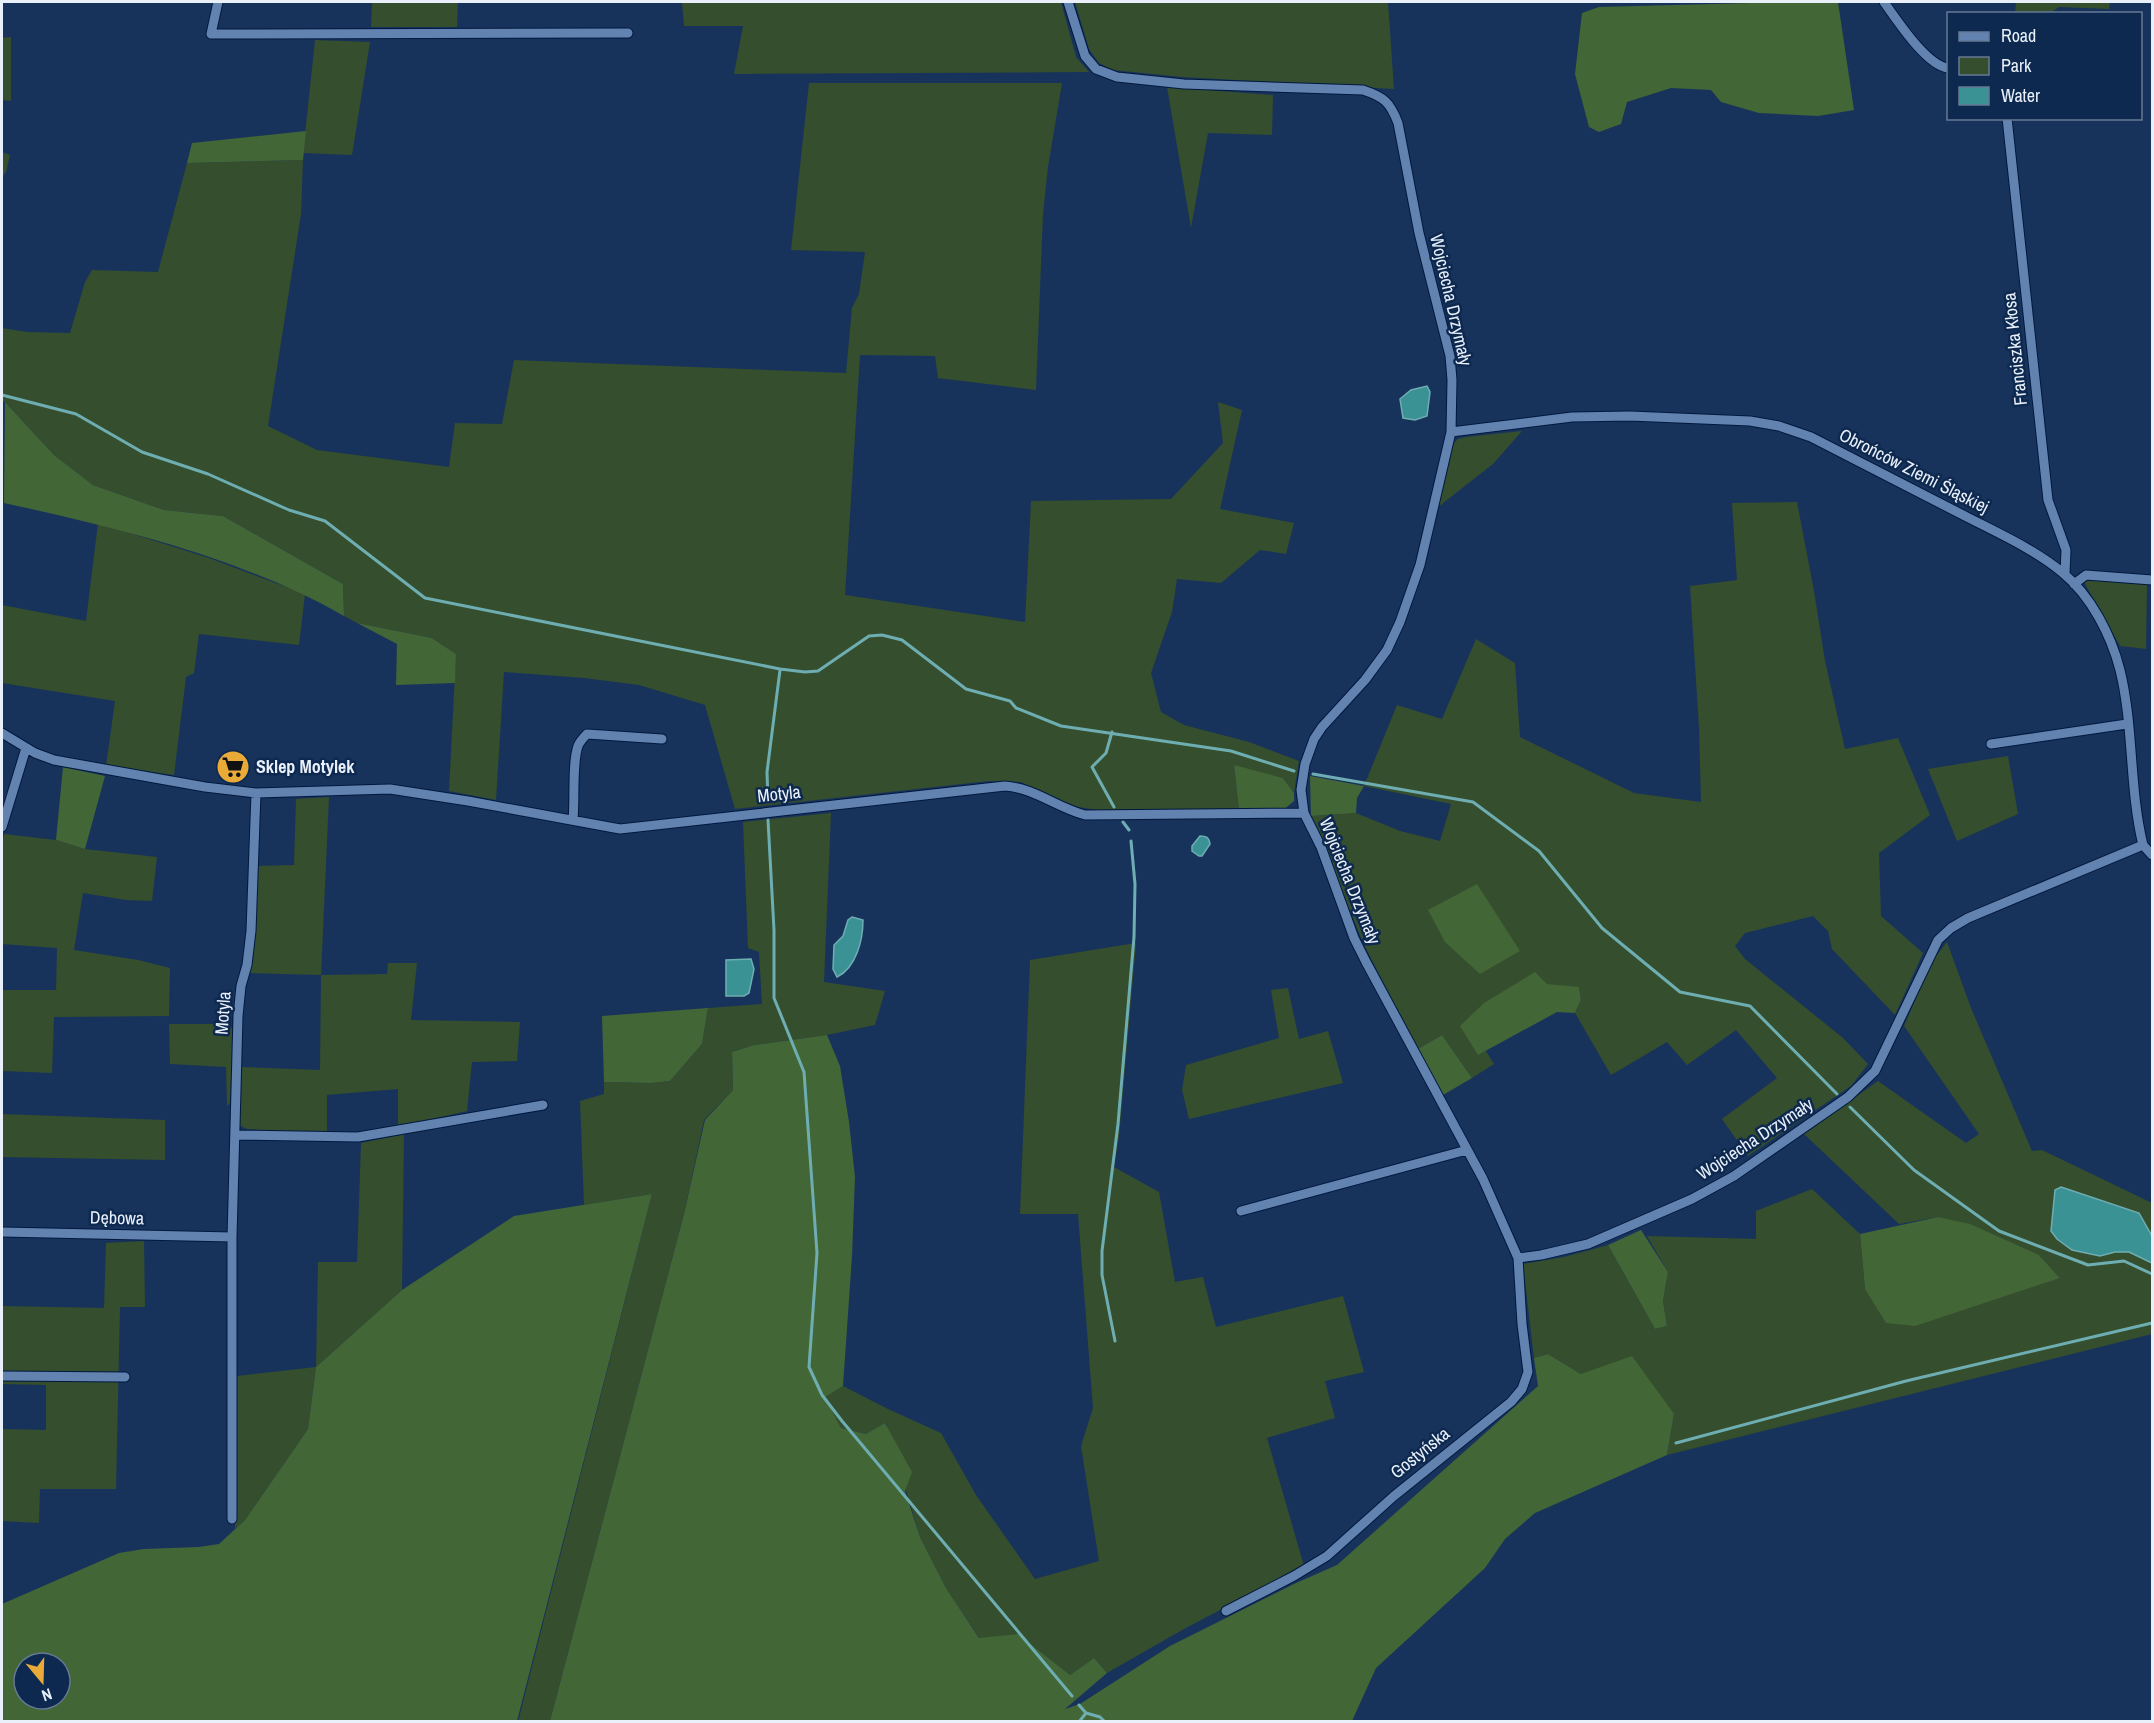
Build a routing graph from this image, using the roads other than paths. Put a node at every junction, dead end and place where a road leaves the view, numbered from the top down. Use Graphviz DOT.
graph roads {
  1 [pos="218,2"];
  2 [pos="1068,2"];
  3 [pos="1884,2"];
  4 [pos="628,33"];
  5 [pos="1947,68"];
  6 [pos="2007,120"];
  7 [pos="1450,432"];
  8 [pos="2065,574"];
  9 [pos="2152,580"];
  10 [pos="2074,584"];
  11 [pos="2127,724"];
  12 [pos="2,733"];
  13 [pos="662,739"];
  14 [pos="1990,744"];
  15 [pos="26,748"];
  16 [pos="256,793"];
  17 [pos="1304,813"];
  18 [pos="573,820"];
  19 [pos="2,827"];
  20 [pos="2143,845"];
  21 [pos="2152,855"];
  22 [pos="543,1105"];
  23 [pos="235,1135"];
  24 [pos="1467,1150"];
  25 [pos="1241,1210"];
  26 [pos="2,1232"];
  27 [pos="232,1237"];
  28 [pos="1518,1258"];
  29 [pos="2,1376"];
  30 [pos="125,1377"];
  31 [pos="232,1519"];
  32 [pos="1226,1611"];
  1 -- 4 [label="street"];
  2 -- 7 [label="street, Wojciecha Drzymały"];
  3 -- 5 [label="street"];
  6 -- 8 [label="street, Franciszka Kłosa"];
  7 -- 8 [label="street, Obrońców Ziemi Śląskiej"];
  7 -- 17 [label="street, Wojciecha Drzymały"];
  8 -- 10 [label="street, Obrońców Ziemi Śląskiej"];
  9 -- 10 [label="street"];
  10 -- 11 [label="street, Obrońców Ziemi Śląskiej"];
  11 -- 14 [label="street"];
  11 -- 20 [label="street, Obrońców Ziemi Śląskiej"];
  12 -- 15 [label="street, Motyla"];
  13 -- 18 [label="street"];
  15 -- 16 [label="street, Motyla"];
  15 -- 19 [label="street"];
  16 -- 18 [label="street, Motyla"];
  16 -- 23 [label="street, Motyla"];
  17 -- 18 [label="street, Motyla"];
  17 -- 24 [label="street, Wojciecha Drzymały"];
  20 -- 21 [label="street"];
  20 -- 28 [label="street, Wojciecha Drzymały"];
  22 -- 23 [label="street"];
  23 -- 27 [label="street, Motyla"];
  24 -- 25 [label="street"];
  24 -- 28 [label="street, Wojciecha Drzymały"];
  26 -- 27 [label="street, Dębowa"];
  27 -- 31 [label="street, Motyla"];
  28 -- 32 [label="street, Gostyńska"];
  29 -- 30 [label="street"];
}
